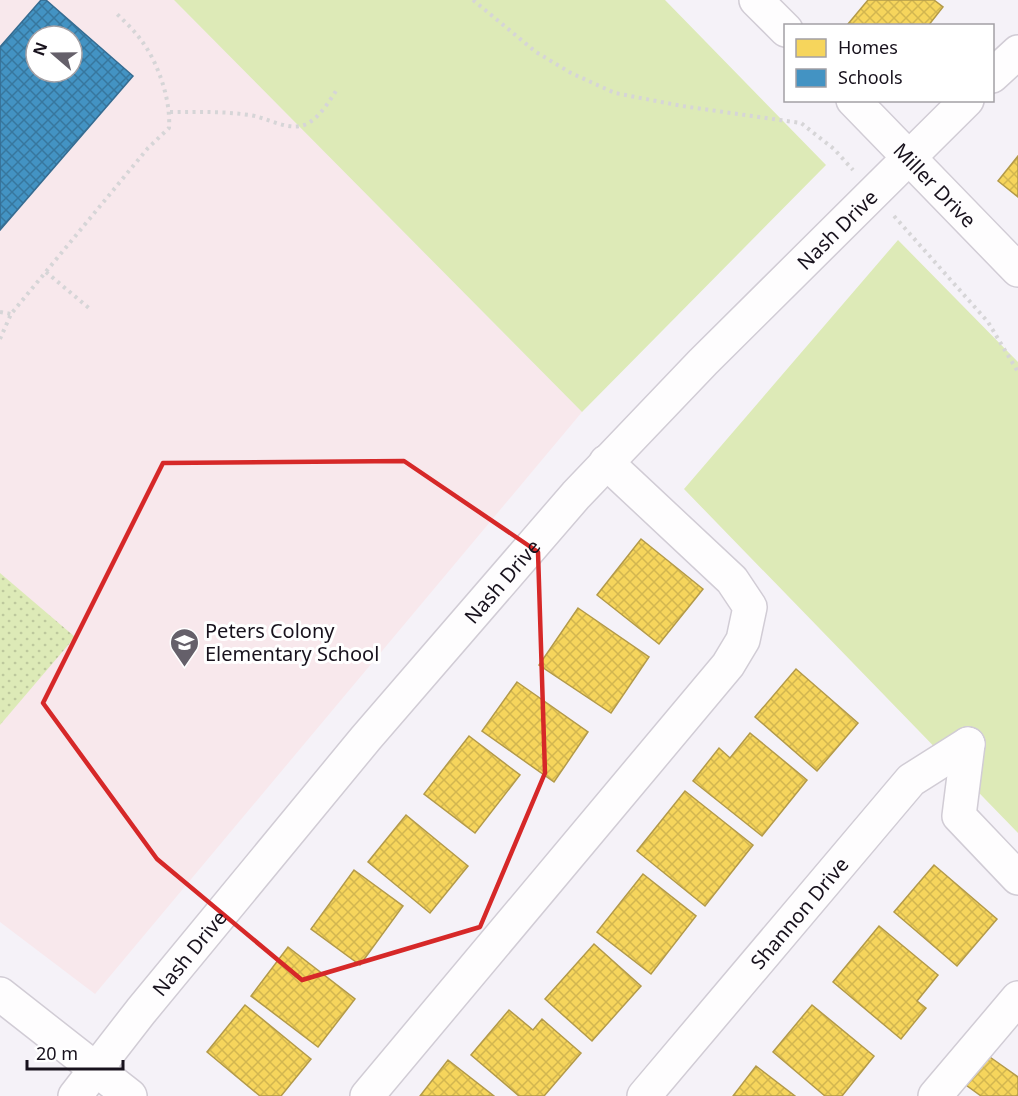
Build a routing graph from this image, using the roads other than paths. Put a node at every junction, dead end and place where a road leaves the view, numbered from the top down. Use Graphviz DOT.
graph roads {
  1 [pos="756,0"];
  2 [pos="784,28"];
  3 [pos="1018,52"];
  4 [pos="994,75"];
  5 [pos="856,102"];
  6 [pos="966,102"];
  7 [pos="909,158"];
  8 [pos="1018,270"];
  9 [pos="606,462"];
  10 [pos="1018,878"];
  11 [pos="0,994"];
  12 [pos="1018,998"];
  13 [pos="95,1069"];
  14 [pos="75,1096"];
  15 [pos="130,1096"];
  16 [pos="367,1096"];
  17 [pos="644,1096"];
  18 [pos="935,1096"];
  1 -- 2 [label="street"];
  3 -- 4 [label="street"];
  5 -- 7 [label="street, Miller Drive"];
  6 -- 7 [label="street, Nash Drive"];
  7 -- 8 [label="street, Miller Drive"];
  7 -- 9 [label="street, Nash Drive"];
  9 -- 13 [label="street, Nash Drive"];
  9 -- 16 [label="street"];
  10 -- 17 [label="street, Shannon Drive"];
  11 -- 13 [label="street"];
  12 -- 18 [label="street"];
  13 -- 14 [label="street, Nash Drive"];
  13 -- 15 [label="street"];
}
